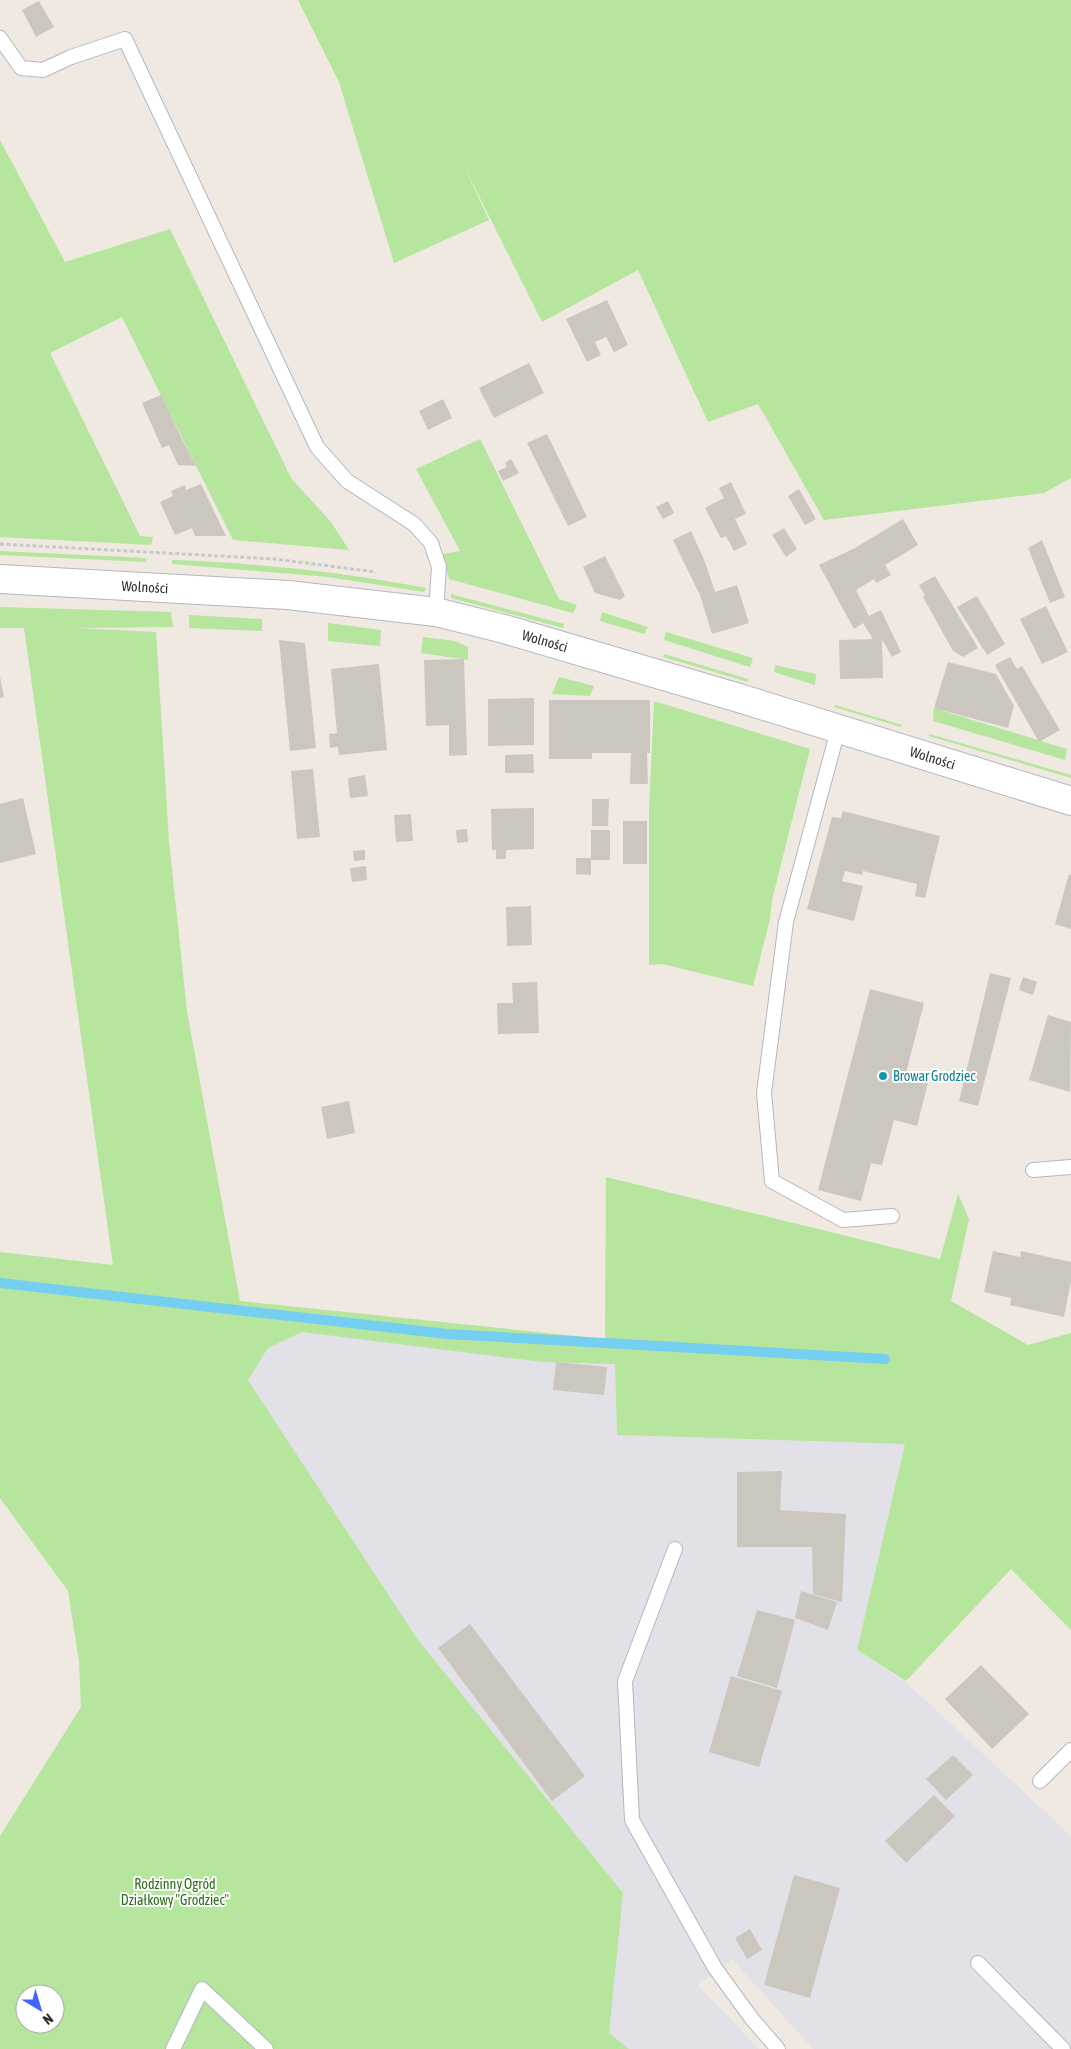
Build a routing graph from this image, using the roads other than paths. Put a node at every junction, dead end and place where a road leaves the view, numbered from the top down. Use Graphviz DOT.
graph roads {
  1 [pos="0,38"];
  2 [pos="0,579"];
  3 [pos="436,612"];
  4 [pos="838,730"];
  5 [pos="1071,801"];
  6 [pos="1071,1166"];
  7 [pos="1033,1170"];
  8 [pos="892,1216"];
  9 [pos="675,1549"];
  10 [pos="1071,1750"];
  11 [pos="1040,1781"];
  12 [pos="978,1963"];
  13 [pos="173,2049"];
  14 [pos="266,2049"];
  15 [pos="778,2049"];
  16 [pos="1063,2049"];
  1 -- 3 [label="lane"];
  2 -- 3 [label="street, Wolności"];
  3 -- 4 [label="street, Wolności"];
  4 -- 5 [label="street, Wolności"];
  4 -- 8 [label="lane"];
  6 -- 7 [label="lane"];
  9 -- 15 [label="lane"];
  10 -- 11 [label="lane"];
  12 -- 16 [label="lane"];
  13 -- 14 [label="lane"];
}
